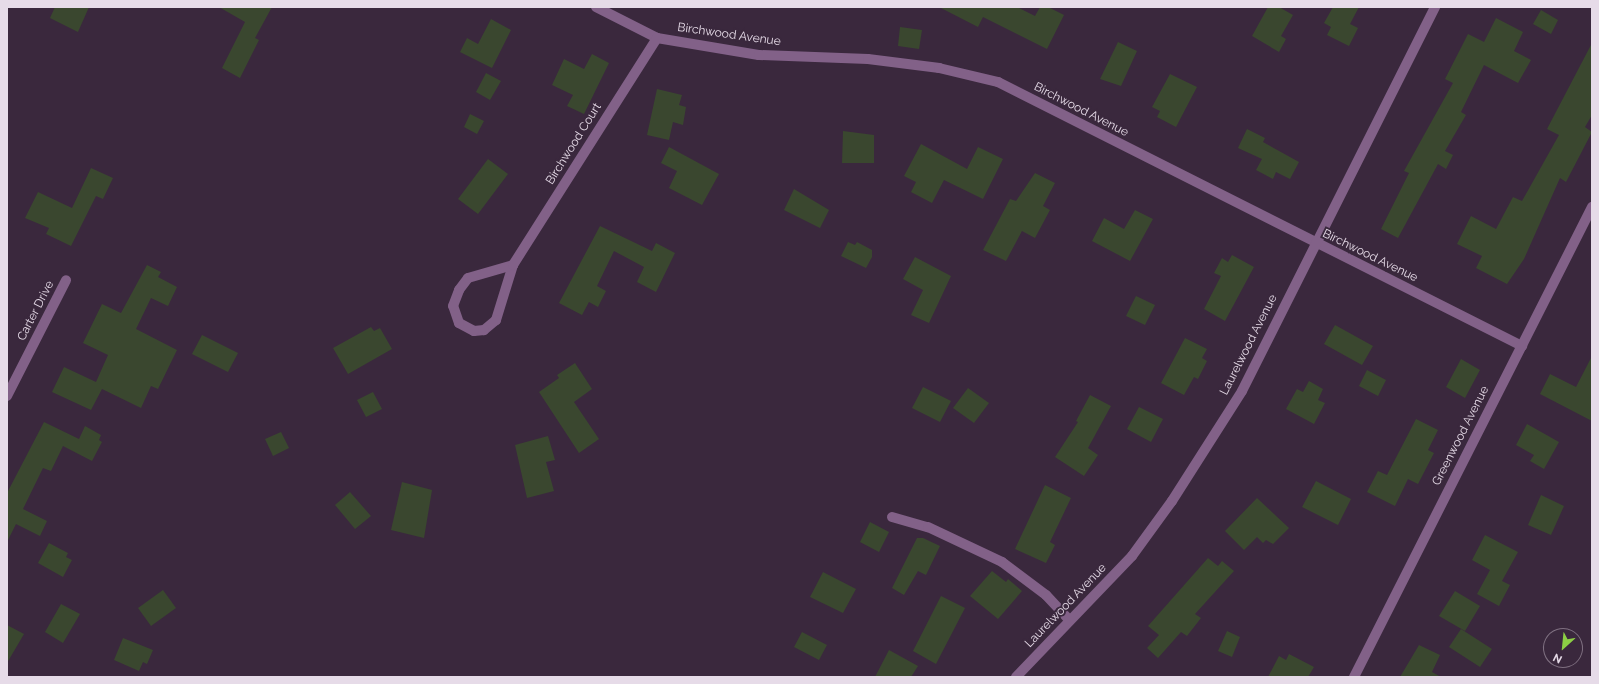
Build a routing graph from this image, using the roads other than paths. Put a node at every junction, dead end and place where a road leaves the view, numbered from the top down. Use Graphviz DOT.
graph roads {
  1 [pos="596,7"];
  2 [pos="1435,7"];
  3 [pos="657,38"];
  4 [pos="1592,207"];
  5 [pos="1316,244"];
  6 [pos="513,265"];
  7 [pos="66,280"];
  8 [pos="1522,346"];
  9 [pos="7,396"];
  10 [pos="892,517"];
  11 [pos="1070,620"];
  12 [pos="1016,677"];
  13 [pos="1354,677"];
  1 -- 3 [label="street, Birchwood Avenue"];
  2 -- 5 [label="street, Laurelwood Avenue"];
  3 -- 5 [label="street, Birchwood Avenue"];
  3 -- 6 [label="street, Birchwood Court"];
  4 -- 8 [label="street, Greenwood Avenue"];
  5 -- 8 [label="street, Birchwood Avenue"];
  5 -- 11 [label="street, Laurelwood Avenue"];
  6 -- 6 [label="street, Birchwood Court"];
  7 -- 9 [label="street, Carter Drive"];
  8 -- 13 [label="street, Greenwood Avenue"];
  10 -- 11 [label="street"];
  11 -- 12 [label="street, Laurelwood Avenue"];
}
